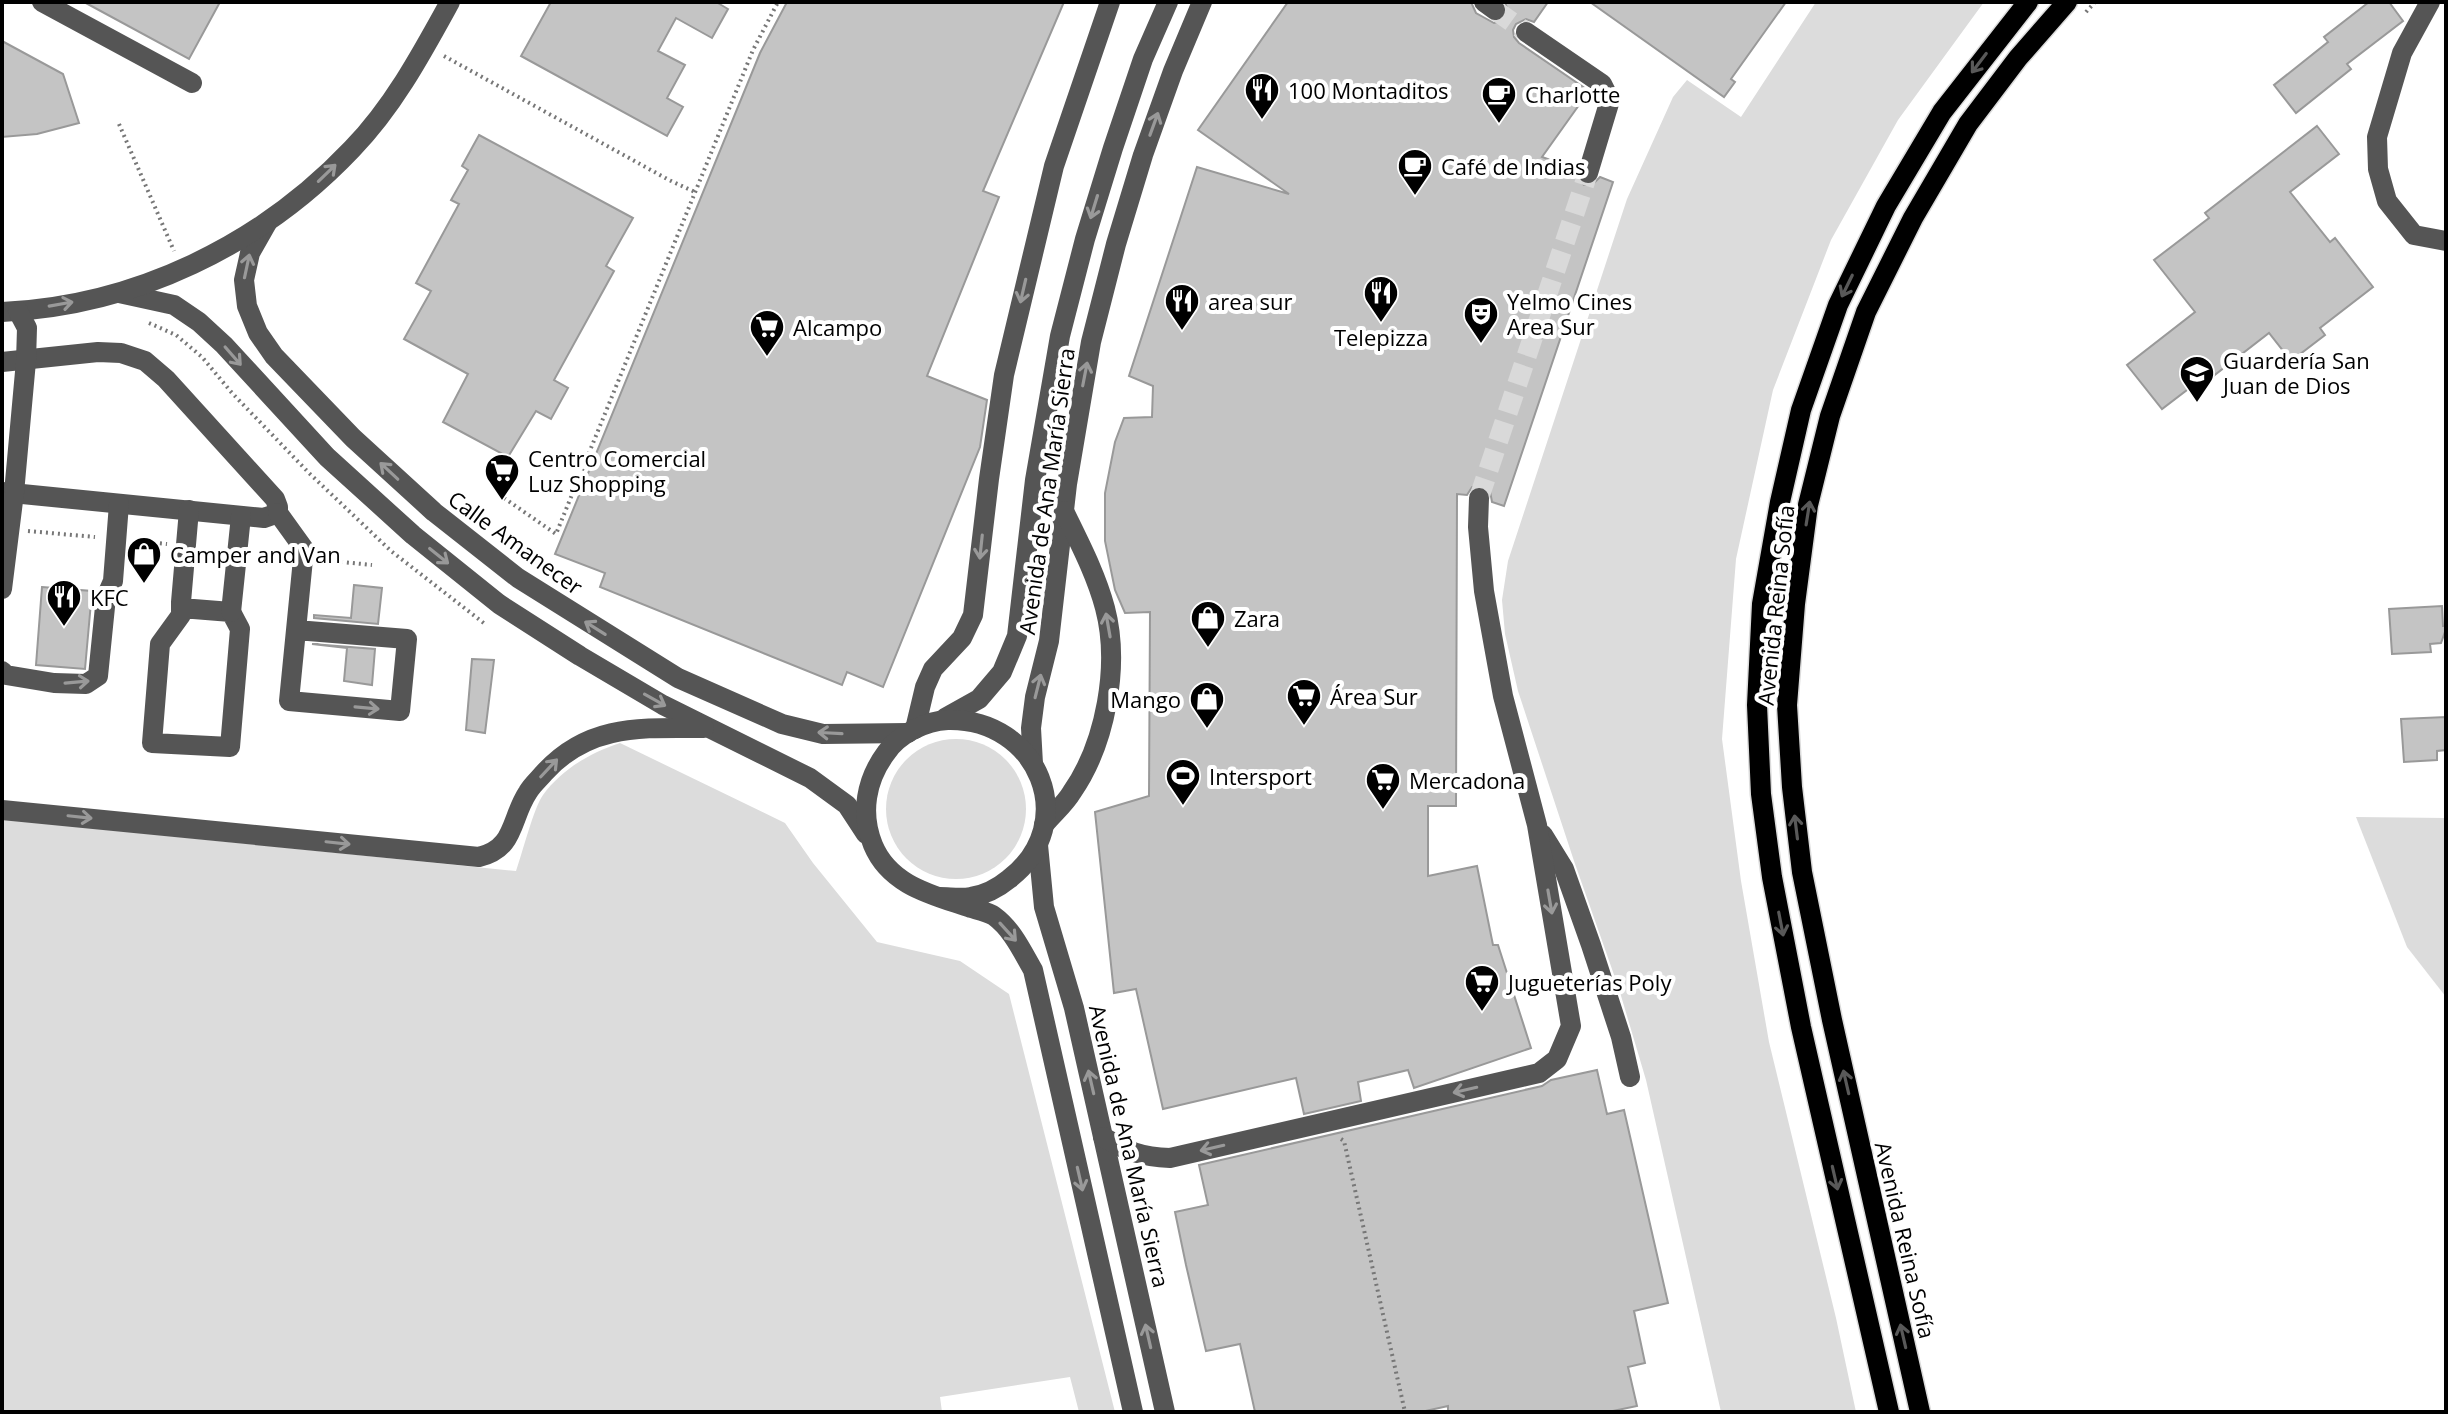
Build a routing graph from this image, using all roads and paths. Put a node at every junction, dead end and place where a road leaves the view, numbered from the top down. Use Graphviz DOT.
graph roads {
  1 [pos="450,2"];
  2 [pos="778,2"];
  3 [pos="1110,2"];
  4 [pos="1168,2"];
  5 [pos="1202,2"];
  6 [pos="2028,2"];
  7 [pos="2067,2"];
  8 [pos="2095,2"];
  9 [pos="2430,2"];
  10 [pos="55,5"];
  11 [pos="2085,14"];
  12 [pos="1526,32"];
  13 [pos="425,47"];
  14 [pos="192,83"];
  15 [pos="119,124"];
  16 [pos="1588,173"];
  17 [pos="695,192"];
  18 [pos="267,223"];
  19 [pos="2446,241"];
  20 [pos="175,253"];
  21 [pos="119,293"];
  22 [pos="10,311"];
  23 [pos="142,320"];
  24 [pos="26,361"];
  25 [pos="2,362"];
  26 [pos="8,492"];
  27 [pos="504,498"];
  28 [pos="1479,498"];
  29 [pos="119,504"];
  30 [pos="189,510"];
  31 [pos="1063,510"];
  32 [pos="278,513"];
  33 [pos="241,516"];
  34 [pos="2,589"];
  35 [pos="181,608"];
  36 [pos="231,612"];
  37 [pos="485,624"];
  38 [pos="296,630"];
  39 [pos="2,671"];
  40 [pos="940,720"];
  41 [pos="712,728"];
  42 [pos="911,731"];
  43 [pos="1033,764"];
  44 [pos="2,810"];
  45 [pos="1044,825"];
  46 [pos="1537,825"];
  47 [pos="1038,845"];
  48 [pos="873,846"];
  49 [pos="940,897"];
  50 [pos="1630,1077"];
  51 [pos="1332,1121"];
  52 [pos="1103,1137"];
  53 [pos="1133,1412"];
  54 [pos="1165,1412"];
  55 [pos="1405,1412"];
  56 [pos="1889,1412"];
  57 [pos="1920,1412"];
  1 -- 13 [label="street"];
  2 -- 17 [label="path"];
  3 -- 42 [label="street, one-way"];
  4 -- 40 [label="street, Avenida de Ana María Sierra, one-way"];
  31 -- 5 [label="street, Avenida de Ana María Sierra, one-way"];
  6 -- 56 [label="main road, Avenida Reina Sofía, one-way"];
  57 -- 7 [label="main road, Avenida Reina Sofía, one-way"];
  8 -- 11 [label="path"];
  9 -- 19 [label="street"];
  10 -- 14 [label="street"];
  12 -- 16 [label="street"];
  13 -- 17 [label="path"];
  18 -- 13 [label="street, one-way"];
  15 -- 20 [label="path"];
  17 -- 27 [label="path"];
  18 -- 21 [label="street"];
  42 -- 18 [label="street, Calle Amanecer, one-way"];
  22 -- 21 [label="street, one-way"];
  21 -- 41 [label="street, one-way"];
  22 -- 24 [label="street"];
  23 -- 37 [label="path"];
  24 -- 25 [label="street"];
  24 -- 26 [label="street"];
  24 -- 32 [label="street"];
  26 -- 29 [label="street"];
  26 -- 34 [label="street"];
  28 -- 46 [label="street"];
  29 -- 30 [label="street"];
  39 -- 29 [label="street, one-way"];
  30 -- 33 [label="street"];
  30 -- 35 [label="street"];
  43 -- 31 [label="street, Avenida de Ana María Sierra, one-way"];
  45 -- 31 [label="street, one-way"];
  32 -- 33 [label="street"];
  32 -- 38 [label="street"];
  33 -- 36 [label="street"];
  35 -- 36 [label="street"];
  35 -- 36 [label="street"];
  38 -- 38 [label="street, one-way"];
  40 -- 42 [label="street, Avenida de Ana María Sierra"];
  40 -- 43 [label="street, Avenida de Ana María Sierra"];
  44 -- 41 [label="street, one-way"];
  41 -- 48 [label="street"];
  42 -- 48 [label="street, Avenida de Ana María Sierra"];
  43 -- 45 [label="street, Avenida de Ana María Sierra"];
  45 -- 47 [label="street, Avenida de Ana María Sierra"];
  46 -- 50 [label="street"];
  46 -- 51 [label="street, one-way"];
  47 -- 49 [label="street, Avenida de Ana María Sierra"];
  52 -- 47 [label="street, Avenida de Ana María Sierra, one-way"];
  48 -- 49 [label="street, Avenida de Ana María Sierra"];
  49 -- 53 [label="street, Avenida de Ana María Sierra, one-way"];
  51 -- 52 [label="street, one-way"];
  51 -- 55 [label="path"];
  54 -- 52 [label="street, Avenida de Ana María Sierra, one-way"];
}
